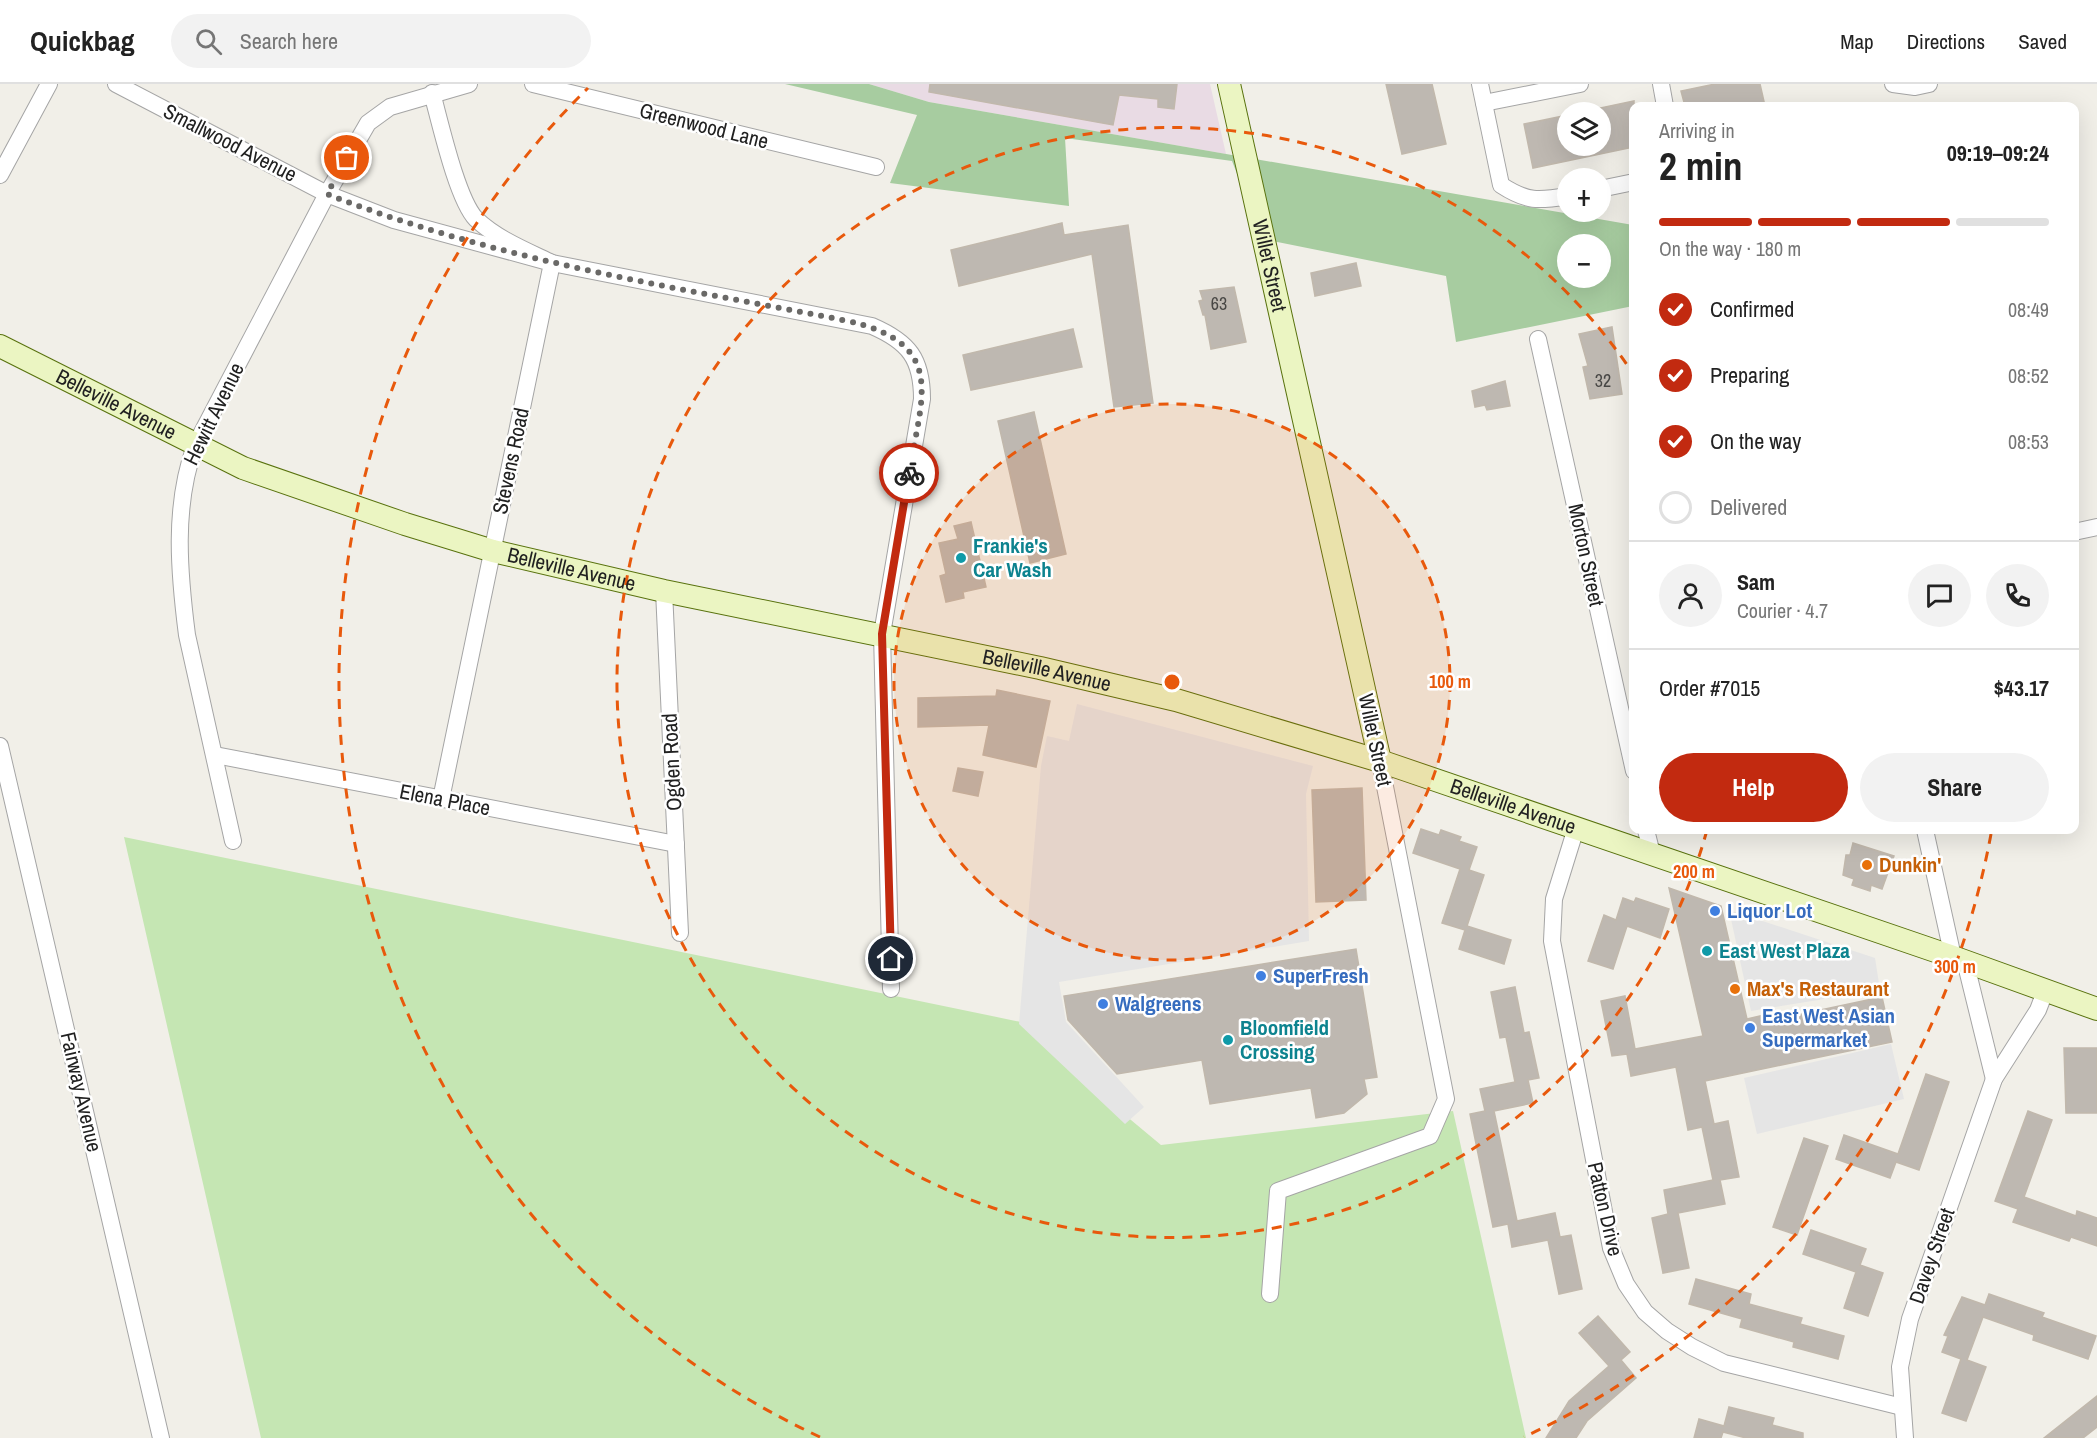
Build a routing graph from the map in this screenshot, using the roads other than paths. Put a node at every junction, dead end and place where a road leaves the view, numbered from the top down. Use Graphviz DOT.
graph roads {
  1 [pos="49,84"];
  2 [pos="116,84"];
  3 [pos="469,84"];
  4 [pos="533,84"];
  5 [pos="1229,84"];
  6 [pos="1480,84"];
  7 [pos="1580,84"];
  8 [pos="1661,84"];
  9 [pos="1893,84"];
  10 [pos="1929,84"];
  11 [pos="432,93"];
  12 [pos="1664,102"];
  13 [pos="1484,103"];
  14 [pos="876,167"];
  15 [pos="0,175"];
  16 [pos="1629,183"];
  17 [pos="1611,187"];
  18 [pos="327,194"];
  19 [pos="1557,198"];
  20 [pos="552,263"];
  21 [pos="1538,339"];
  22 [pos="0,346"];
  23 [pos="195,446"];
  24 [pos="2097,527"];
  25 [pos="2079,531"];
  26 [pos="493,551"];
  27 [pos="664,591"];
  28 [pos="882,634"];
  29 [pos="0,746"];
  30 [pos="1629,748"];
  31 [pos="215,755"];
  32 [pos="1380,760"];
  33 [pos="441,799"];
  34 [pos="1576,828"];
  35 [pos="1647,834"];
  36 [pos="1926,834"];
  37 [pos="233,841"];
  38 [pos="676,843"];
  39 [pos="1652,854"];
  40 [pos="680,933"];
  41 [pos="1959,959"];
  42 [pos="891,989"];
  43 [pos="2046,989"];
  44 [pos="2097,1009"];
  45 [pos="1994,1079"];
  46 [pos="1270,1294"];
  47 [pos="1902,1407"];
  48 [pos="161,1438"];
  49 [pos="1905,1438"];
  1 -- 15 [label="street"];
  2 -- 18 [label="street, Smallwood Avenue"];
  3 -- 11 [label="street, Hewitt Avenue"];
  4 -- 14 [label="street, Greenwood Lane"];
  5 -- 32 [label="main road, Willet Street"];
  6 -- 13 [label="street"];
  7 -- 13 [label="street"];
  8 -- 12 [label="street"];
  9 -- 10 [label="street"];
  11 -- 18 [label="street, Hewitt Avenue"];
  11 -- 20 [label="street, Smallwood Avenue"];
  13 -- 19 [label="street"];
  16 -- 17 [label="street"];
  18 -- 20 [label="street, Smallwood Avenue"];
  18 -- 23 [label="street, Hewitt Avenue"];
  20 -- 26 [label="street, Stevens Road"];
  20 -- 28 [label="street, Smallwood Avenue"];
  21 -- 30 [label="street, Morton Street"];
  22 -- 23 [label="main road, Belleville Avenue"];
  23 -- 26 [label="main road, Belleville Avenue"];
  23 -- 31 [label="street, Hewitt Avenue"];
  24 -- 25 [label="street"];
  26 -- 27 [label="main road, Belleville Avenue"];
  26 -- 33 [label="street, Stevens Road"];
  27 -- 28 [label="main road, Belleville Avenue"];
  27 -- 38 [label="street, Ogden Road"];
  28 -- 32 [label="main road, Belleville Avenue"];
  28 -- 42 [label="street, Smallwood Avenue"];
  29 -- 48 [label="street, Fairway Avenue"];
  31 -- 33 [label="street, Elena Place"];
  31 -- 37 [label="street, Hewitt Avenue"];
  32 -- 34 [label="main road, Belleville Avenue"];
  32 -- 46 [label="street, Willet Street"];
  33 -- 38 [label="street, Elena Place"];
  34 -- 39 [label="main road, Belleville Avenue"];
  34 -- 47 [label="street, Patton Drive"];
  35 -- 39 [label="street"];
  36 -- 41 [label="street"];
  38 -- 40 [label="street, Ogden Road"];
  39 -- 41 [label="main road, Belleville Avenue"];
  41 -- 43 [label="main road, Belleville Avenue"];
  41 -- 45 [label="street"];
  43 -- 44 [label="main road, Belleville Avenue"];
  43 -- 45 [label="street, Davey Street"];
  45 -- 47 [label="street, Davey Street"];
  47 -- 49 [label="street, Davey Street"];
}
